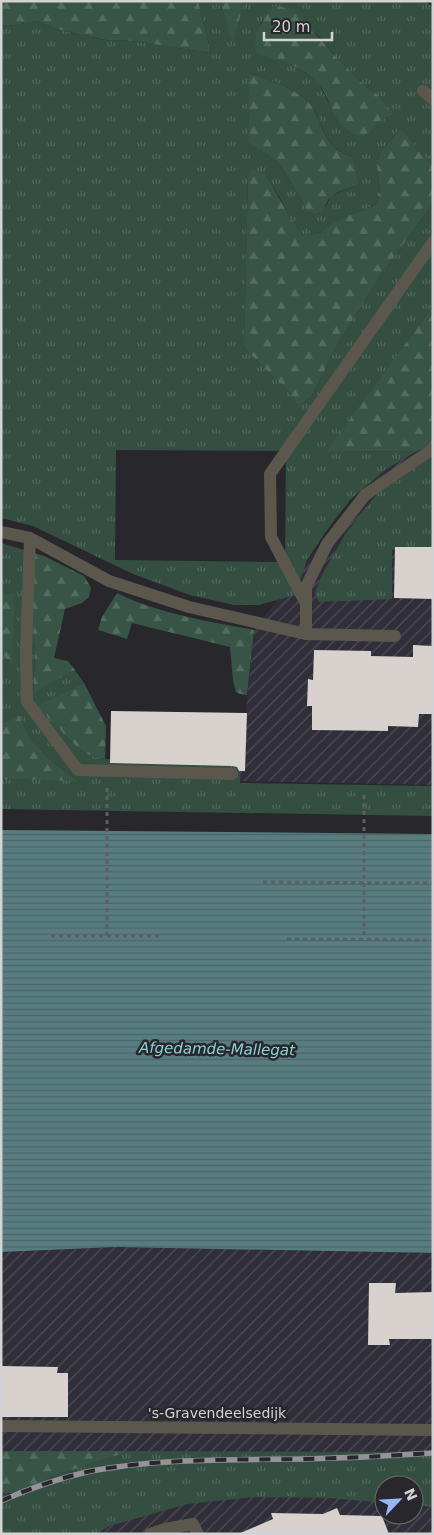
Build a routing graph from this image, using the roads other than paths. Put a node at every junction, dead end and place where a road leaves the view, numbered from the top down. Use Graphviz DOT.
graph roads {
  1 [pos="433,242"];
  2 [pos="433,449"];
  3 [pos="1,532"];
  4 [pos="30,538"];
  5 [pos="306,604"];
  6 [pos="306,634"];
  7 [pos="395,636"];
  8 [pos="232,774"];
  9 [pos="1,1426"];
  10 [pos="433,1430"];
  11 [pos="150,1534"];
  12 [pos="198,1534"];
  1 -- 5 [label="street"];
  2 -- 5 [label="street"];
  3 -- 4 [label="street"];
  4 -- 6 [label="street"];
  4 -- 8 [label="street"];
  5 -- 6 [label="street"];
  6 -- 7 [label="street"];
  9 -- 10 [label="street, 's-Gravendeelsedijk"];
  11 -- 12 [label="street"];
}
